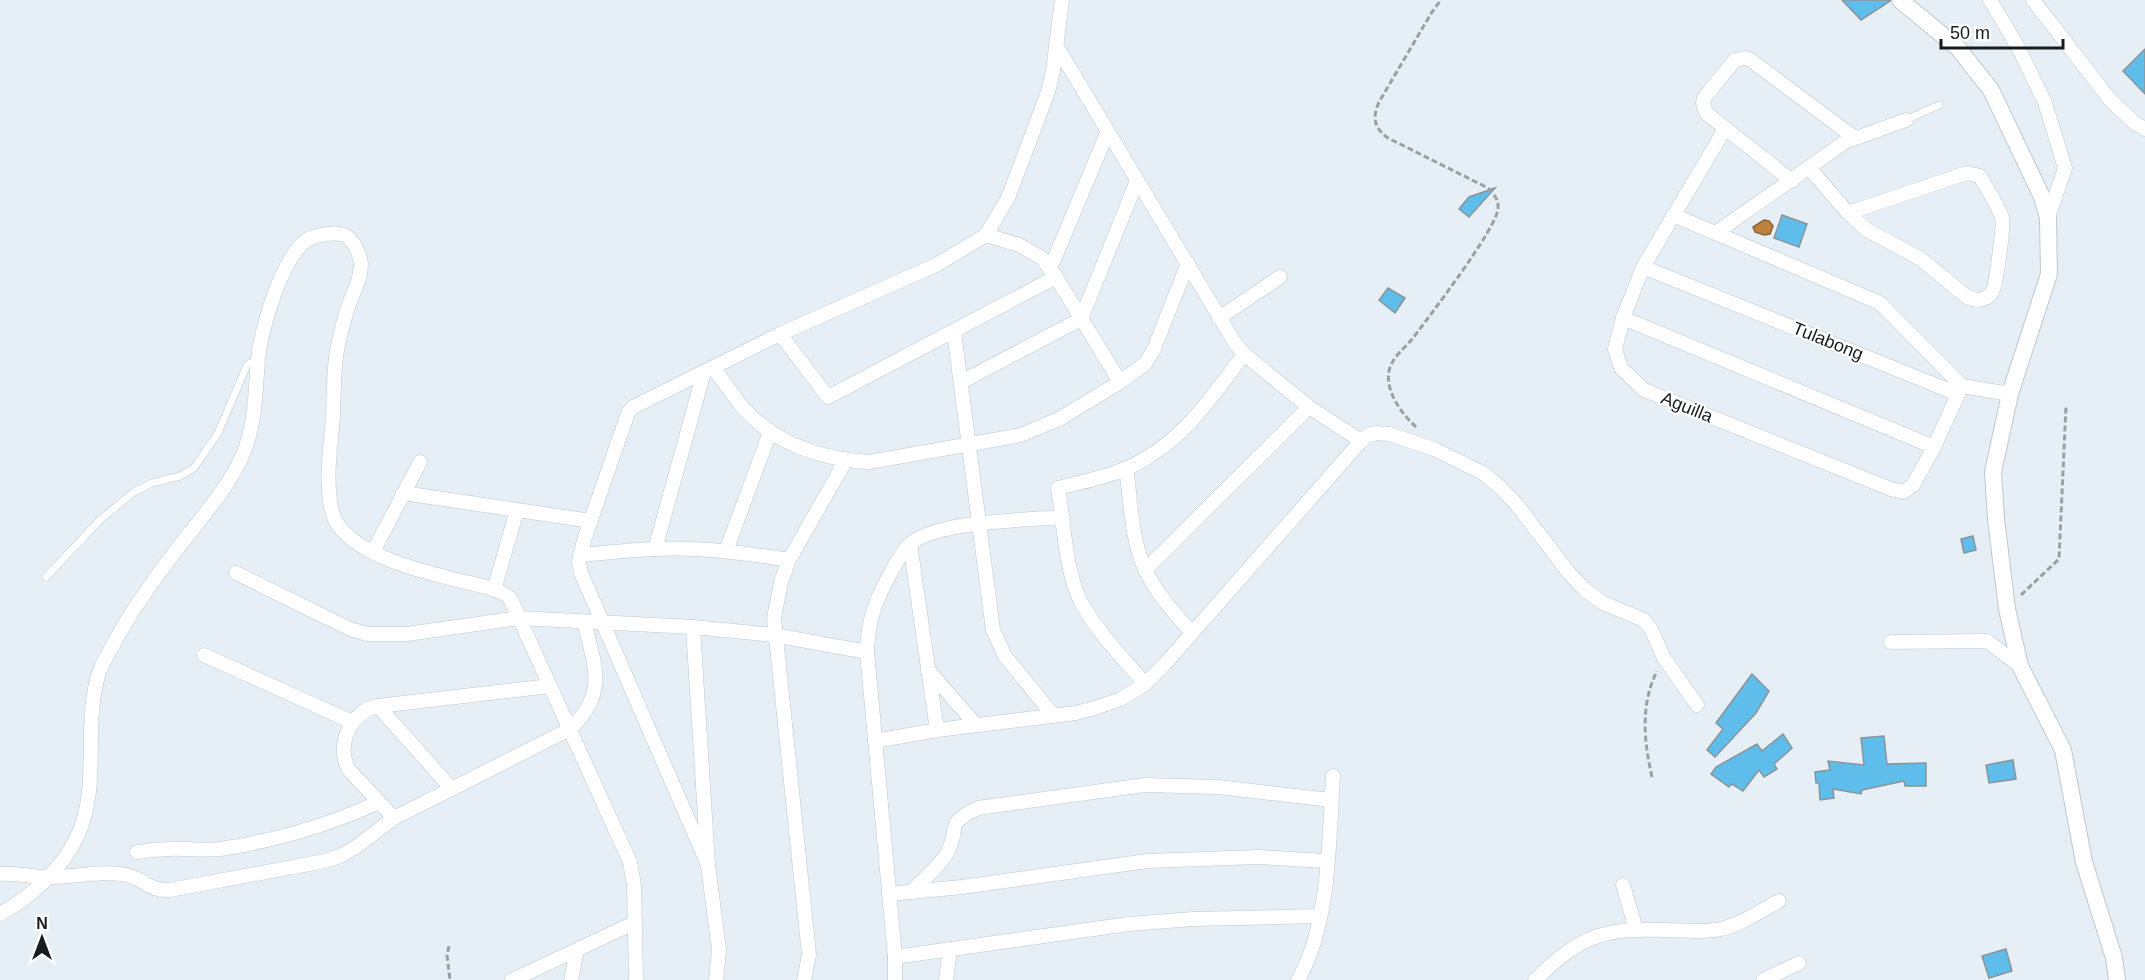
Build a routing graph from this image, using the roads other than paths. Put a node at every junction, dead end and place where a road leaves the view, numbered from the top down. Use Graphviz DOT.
graph roads {
  1 [pos="1062,0"];
  2 [pos="1900,0"];
  3 [pos="1990,0"];
  4 [pos="2033,0"];
  5 [pos="1056,45"];
  6 [pos="1939,105"];
  7 [pos="1906,120"];
  8 [pos="1725,129"];
  9 [pos="2145,129"];
  10 [pos="1108,131"];
  11 [pos="1855,138"];
  12 [pos="1810,169"];
  13 [pos="1137,181"];
  14 [pos="1792,181"];
  15 [pos="1848,213"];
  16 [pos="1673,215"];
  17 [pos="2048,218"];
  18 [pos="1717,232"];
  19 [pos="986,235"];
  20 [pos="1188,263"];
  21 [pos="1643,267"];
  22 [pos="1053,273"];
  23 [pos="1280,277"];
  24 [pos="1219,318"];
  25 [pos="1623,318"];
  26 [pos="1081,319"];
  27 [pos="954,332"];
  28 [pos="780,334"];
  29 [pos="1244,354"];
  30 [pos="258,358"];
  31 [pos="709,370"];
  32 [pos="961,382"];
  33 [pos="1120,382"];
  34 [pos="1960,390"];
  35 [pos="2010,394"];
  36 [pos="1309,407"];
  37 [pos="770,432"];
  38 [pos="1361,441"];
  39 [pos="969,445"];
  40 [pos="1934,447"];
  41 [pos="846,460"];
  42 [pos="420,462"];
  43 [pos="1126,468"];
  44 [pos="403,493"];
  45 [pos="517,510"];
  46 [pos="1063,517"];
  47 [pos="591,521"];
  48 [pos="978,525"];
  49 [pos="910,544"];
  50 [pos="655,549"];
  51 [pos="726,551"];
  52 [pos="373,552"];
  53 [pos="580,555"];
  54 [pos="789,560"];
  55 [pos="1145,570"];
  56 [pos="236,573"];
  57 [pos="46,577"];
  58 [pos="494,590"];
  59 [pos="519,618"];
  60 [pos="584,622"];
  61 [pos="603,623"];
  62 [pos="693,627"];
  63 [pos="1192,633"];
  64 [pos="774,634"];
  65 [pos="1891,642"];
  66 [pos="867,652"];
  67 [pos="204,655"];
  68 [pos="2020,666"];
  69 [pos="928,670"];
  70 [pos="1145,684"];
  71 [pos="550,686"];
  72 [pos="1697,705"];
  73 [pos="378,706"];
  74 [pos="1053,715"];
  75 [pos="352,722"];
  76 [pos="976,725"];
  77 [pos="570,729"];
  78 [pos="937,730"];
  79 [pos="875,741"];
  80 [pos="1333,776"];
  81 [pos="452,789"];
  82 [pos="1331,800"];
  83 [pos="379,802"];
  84 [pos="394,818"];
  85 [pos="137,852"];
  86 [pos="1327,861"];
  87 [pos="708,865"];
  88 [pos="0,874"];
  89 [pos="48,878"];
  90 [pos="1623,885"];
  91 [pos="911,892"];
  92 [pos="889,894"];
  93 [pos="1779,901"];
  94 [pos="0,914"];
  95 [pos="1320,916"];
  96 [pos="634,923"];
  97 [pos="1636,929"];
  98 [pos="950,949"];
  99 [pos="578,950"];
  100 [pos="895,957"];
  101 [pos="1799,963"];
  102 [pos="1536,979"];
  103 [pos="512,980"];
  104 [pos="571,980"];
  105 [pos="636,980"];
  106 [pos="716,980"];
  107 [pos="804,980"];
  108 [pos="895,980"];
  109 [pos="946,980"];
  110 [pos="1298,980"];
  111 [pos="1553,980"];
  112 [pos="1763,980"];
  113 [pos="2117,980"];
  1 -- 5 [label="street"];
  2 -- 17 [label="street"];
  3 -- 17 [label="street"];
  4 -- 9 [label="street"];
  5 -- 10 [label="street"];
  5 -- 19 [label="street"];
  6 -- 7 [label="lane"];
  7 -- 11 [label="street"];
  8 -- 11 [label="street"];
  8 -- 14 [label="street"];
  8 -- 16 [label="street, Aguilla"];
  10 -- 13 [label="street"];
  10 -- 22 [label="street"];
  11 -- 12 [label="street"];
  12 -- 14 [label="street"];
  12 -- 15 [label="street"];
  13 -- 20 [label="street"];
  13 -- 26 [label="street"];
  14 -- 18 [label="street"];
  15 -- 15 [label="street"];
  16 -- 18 [label="street"];
  16 -- 21 [label="street, Aguilla"];
  17 -- 35 [label="street"];
  18 -- 34 [label="street"];
  19 -- 22 [label="street"];
  19 -- 28 [label="street"];
  20 -- 24 [label="street"];
  20 -- 33 [label="street"];
  21 -- 25 [label="street, Aguilla"];
  21 -- 34 [label="street, Tulabong"];
  22 -- 26 [label="street"];
  22 -- 27 [label="street"];
  23 -- 24 [label="street"];
  24 -- 29 [label="street"];
  25 -- 40 [label="street"];
  25 -- 40 [label="street, Aguilla"];
  26 -- 32 [label="street"];
  26 -- 33 [label="street"];
  27 -- 28 [label="street"];
  27 -- 32 [label="street"];
  28 -- 31 [label="street"];
  29 -- 36 [label="street"];
  29 -- 43 [label="street"];
  30 -- 52 [label="street"];
  30 -- 57 [label="lane"];
  30 -- 89 [label="street"];
  31 -- 37 [label="street"];
  31 -- 47 [label="street"];
  31 -- 50 [label="street"];
  32 -- 39 [label="street"];
  33 -- 39 [label="street"];
  34 -- 35 [label="street, Tulabong"];
  34 -- 40 [label="street, Aguilla"];
  35 -- 68 [label="street"];
  36 -- 38 [label="street"];
  36 -- 55 [label="street"];
  37 -- 41 [label="street"];
  37 -- 51 [label="street"];
  38 -- 63 [label="street"];
  38 -- 72 [label="street"];
  39 -- 41 [label="street"];
  39 -- 48 [label="street"];
  41 -- 54 [label="street"];
  42 -- 44 [label="street"];
  43 -- 46 [label="street"];
  43 -- 55 [label="street"];
  44 -- 45 [label="street"];
  44 -- 52 [label="street"];
  45 -- 47 [label="street"];
  45 -- 58 [label="street"];
  46 -- 48 [label="street"];
  46 -- 70 [label="street"];
  47 -- 53 [label="street"];
  48 -- 49 [label="street"];
  48 -- 74 [label="street"];
  49 -- 66 [label="street"];
  49 -- 69 [label="street"];
  50 -- 51 [label="street"];
  50 -- 53 [label="street"];
  51 -- 54 [label="street"];
  52 -- 58 [label="street"];
  53 -- 61 [label="street"];
  54 -- 64 [label="street"];
  55 -- 63 [label="street"];
  56 -- 59 [label="street"];
  58 -- 59 [label="street"];
  59 -- 60 [label="street"];
  59 -- 71 [label="street"];
  60 -- 61 [label="street"];
  60 -- 77 [label="street"];
  61 -- 62 [label="street"];
  61 -- 87 [label="street"];
  62 -- 64 [label="street"];
  62 -- 87 [label="street"];
  63 -- 70 [label="street"];
  64 -- 66 [label="street"];
  64 -- 107 [label="street"];
  65 -- 68 [label="street"];
  66 -- 79 [label="street"];
  67 -- 75 [label="street"];
  68 -- 113 [label="street"];
  69 -- 76 [label="street"];
  69 -- 78 [label="street"];
  70 -- 74 [label="street"];
  71 -- 73 [label="street"];
  71 -- 77 [label="street"];
  73 -- 75 [label="street"];
  73 -- 81 [label="street"];
  74 -- 76 [label="street"];
  75 -- 83 [label="street"];
  76 -- 78 [label="street"];
  77 -- 81 [label="street"];
  77 -- 96 [label="street"];
  78 -- 79 [label="street"];
  79 -- 92 [label="street"];
  80 -- 82 [label="street"];
  81 -- 84 [label="street"];
  82 -- 86 [label="street"];
  82 -- 91 [label="street"];
  83 -- 84 [label="street"];
  83 -- 85 [label="street"];
  84 -- 89 [label="street"];
  86 -- 91 [label="street"];
  86 -- 95 [label="street"];
  87 -- 106 [label="street"];
  88 -- 89 [label="street"];
  89 -- 94 [label="street"];
  90 -- 97 [label="street"];
  91 -- 92 [label="street"];
  92 -- 100 [label="street"];
  93 -- 97 [label="street"];
  95 -- 98 [label="street"];
  95 -- 110 [label="street"];
  96 -- 99 [label="street"];
  96 -- 105 [label="street"];
  97 -- 102 [label="street"];
  98 -- 100 [label="street"];
  98 -- 109 [label="street"];
  99 -- 103 [label="street"];
  99 -- 104 [label="street"];
  100 -- 108 [label="street"];
  101 -- 112 [label="street"];
  102 -- 111 [label="street"];
}
